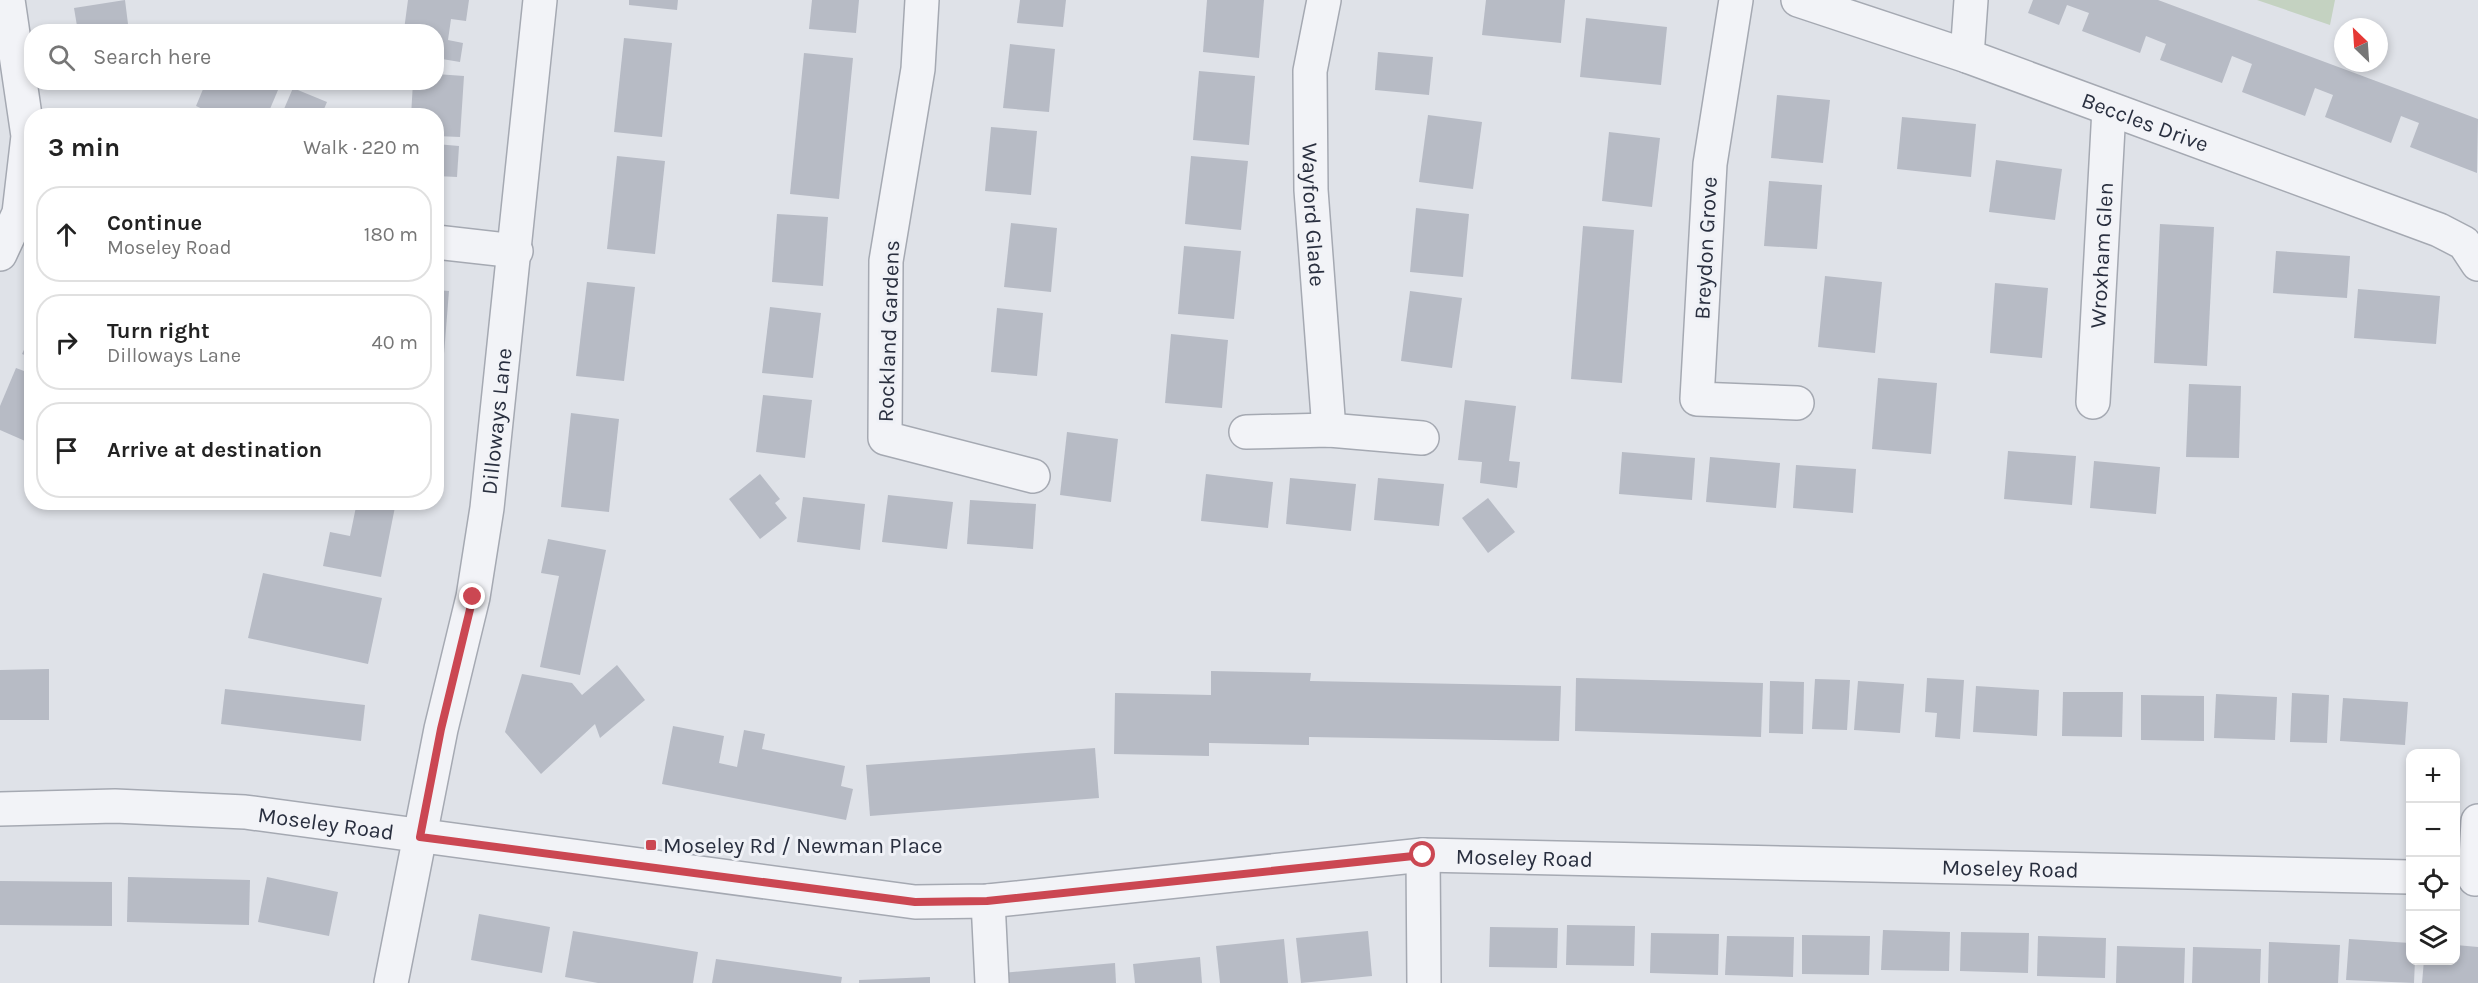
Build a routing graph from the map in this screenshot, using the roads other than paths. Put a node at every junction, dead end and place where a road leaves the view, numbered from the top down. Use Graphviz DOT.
graph roads {
  1 [pos="8,0"];
  2 [pos="540,0"];
  3 [pos="922,0"];
  4 [pos="1324,0"];
  5 [pos="1736,0"];
  6 [pos="1798,0"];
  7 [pos="1971,0"];
  8 [pos="1967,57"];
  9 [pos="25,108"];
  10 [pos="2109,109"];
  11 [pos="24,178"];
  12 [pos="444,243"];
  13 [pos="516,251"];
  14 [pos="0,254"];
  15 [pos="2478,264"];
  16 [pos="2093,402"];
  17 [pos="1797,403"];
  18 [pos="1329,430"];
  19 [pos="1246,432"];
  20 [pos="1422,438"];
  21 [pos="1033,476"];
  22 [pos="0,809"];
  23 [pos="2478,821"];
  24 [pos="420,837"];
  25 [pos="1423,855"];
  26 [pos="2406,877"];
  27 [pos="2469,878"];
  28 [pos="987,901"];
  29 [pos="391,983"];
  30 [pos="992,983"];
  31 [pos="1424,983"];
  1 -- 9 [label="street"];
  2 -- 13 [label="street, Dilloways Lane"];
  3 -- 21 [label="street, Rockland Gardens"];
  4 -- 18 [label="street, Wayford Glade"];
  5 -- 17 [label="street, Breydon Grove"];
  6 -- 8 [label="street, Beccles Drive"];
  7 -- 8 [label="street"];
  8 -- 10 [label="street, Beccles Drive"];
  10 -- 15 [label="street, Beccles Drive"];
  10 -- 16 [label="street, Wroxham Glen"];
  11 -- 14 [label="street"];
  12 -- 13 [label="street"];
  13 -- 24 [label="street, Dilloways Lane"];
  18 -- 19 [label="street"];
  18 -- 20 [label="street"];
  22 -- 24 [label="street, Moseley Road"];
  23 -- 27 [label="street"];
  24 -- 28 [label="street, Moseley Road"];
  24 -- 29 [label="street, Dilloways Lane"];
  25 -- 26 [label="street, Moseley Road"];
  25 -- 28 [label="street, Moseley Road"];
  25 -- 31 [label="street"];
  28 -- 30 [label="street"];
}
